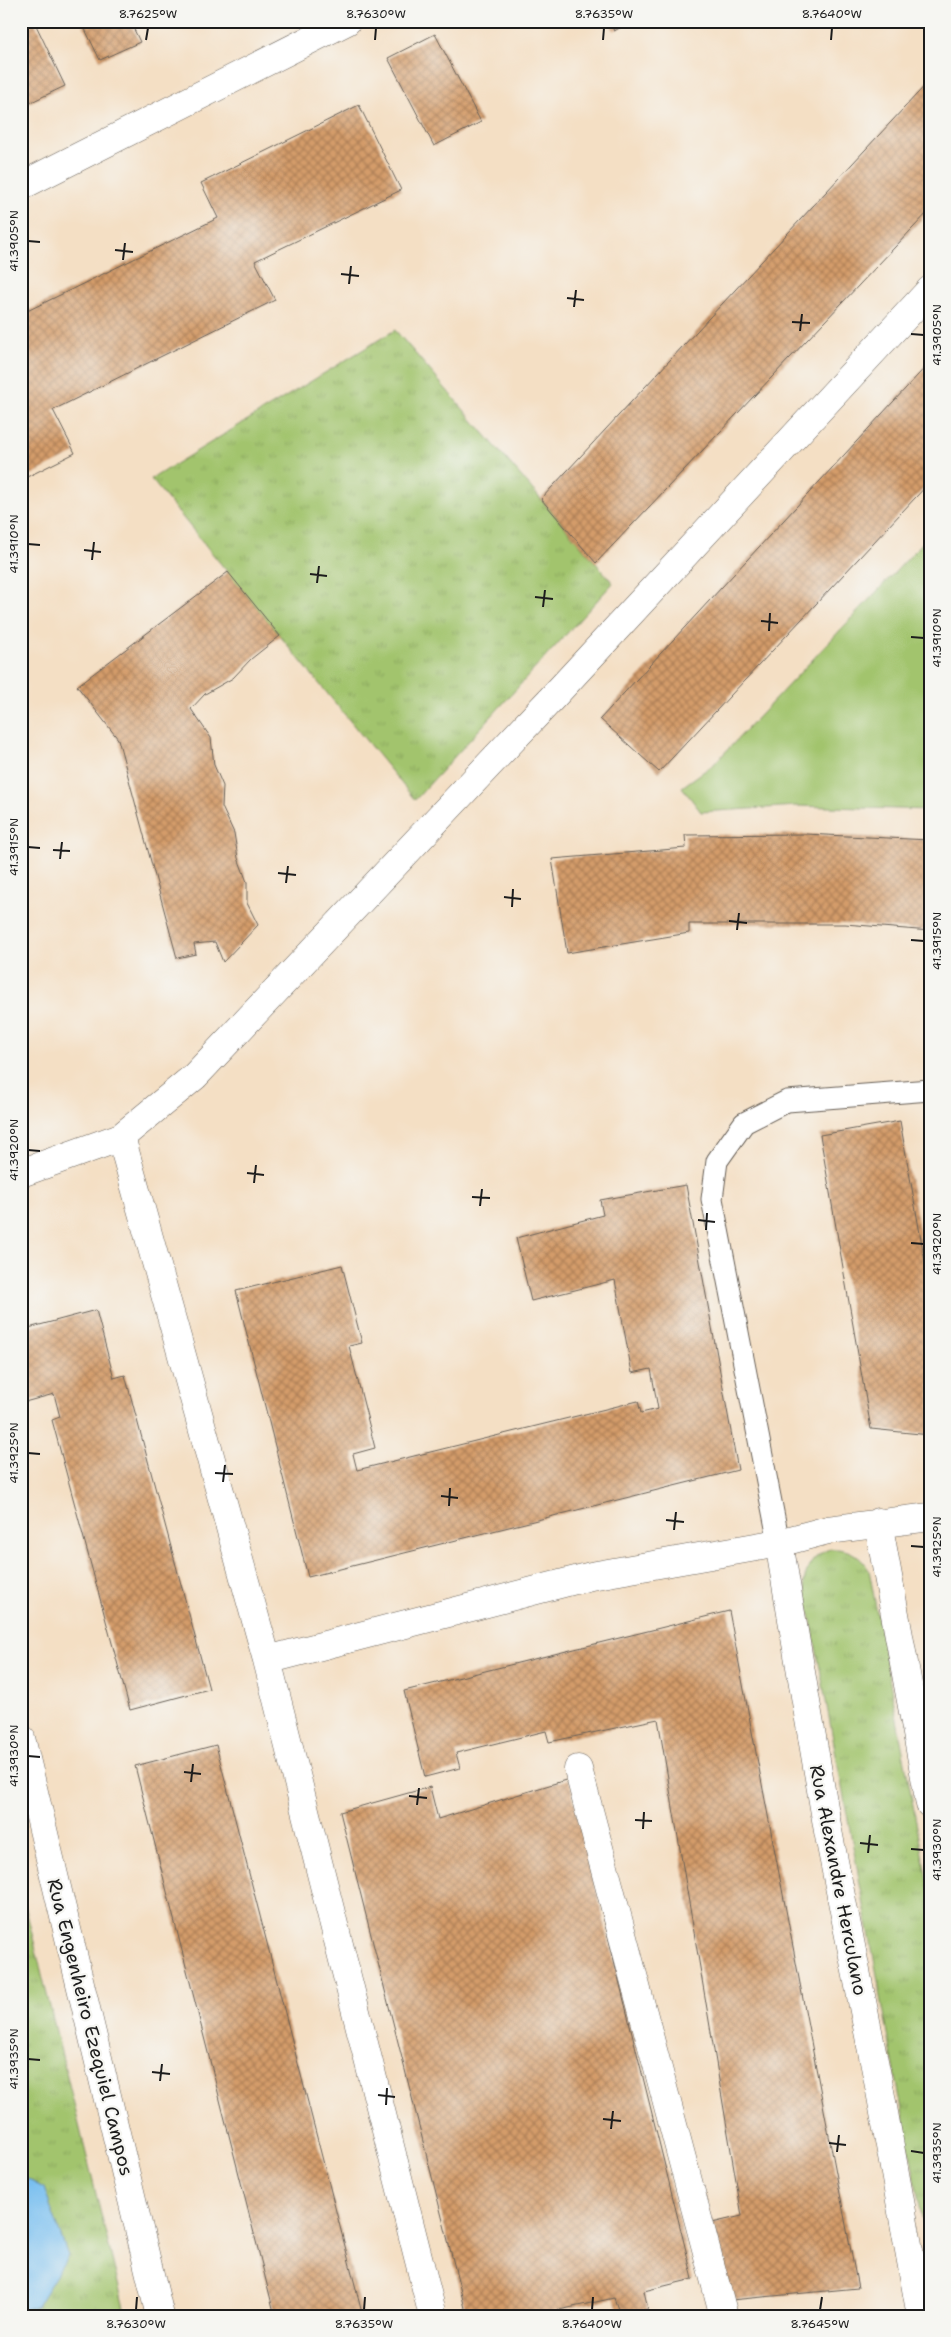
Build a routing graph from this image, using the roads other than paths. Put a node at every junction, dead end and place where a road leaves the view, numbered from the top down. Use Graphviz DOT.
graph roads {
  1 [pos="347,21"];
  2 [pos="21,186"];
  3 [pos="930,290"];
  4 [pos="930,1090"];
  5 [pos="120,1137"];
  6 [pos="21,1173"];
  7 [pos="928,1517"];
  8 [pos="878,1522"];
  9 [pos="778,1543"];
  10 [pos="267,1660"];
  11 [pos="21,1738"];
  12 [pos="578,1769"];
  13 [pos="930,1804"];
  14 [pos="924,2313"];
  15 [pos="160,2316"];
  16 [pos="433,2316"];
  17 [pos="724,2316"];
  1 -- 2 [label="street"];
  3 -- 5 [label="street"];
  4 -- 9 [label="lane"];
  5 -- 6 [label="street"];
  5 -- 10 [label="street"];
  7 -- 8 [label="street"];
  8 -- 9 [label="street"];
  8 -- 13 [label="street"];
  9 -- 10 [label="street"];
  9 -- 14 [label="street, Rua Alexandre Herculano"];
  10 -- 16 [label="street"];
  11 -- 15 [label="street, Rua Engenheiro Ezequiel Campos"];
  12 -- 17 [label="street"];
}
